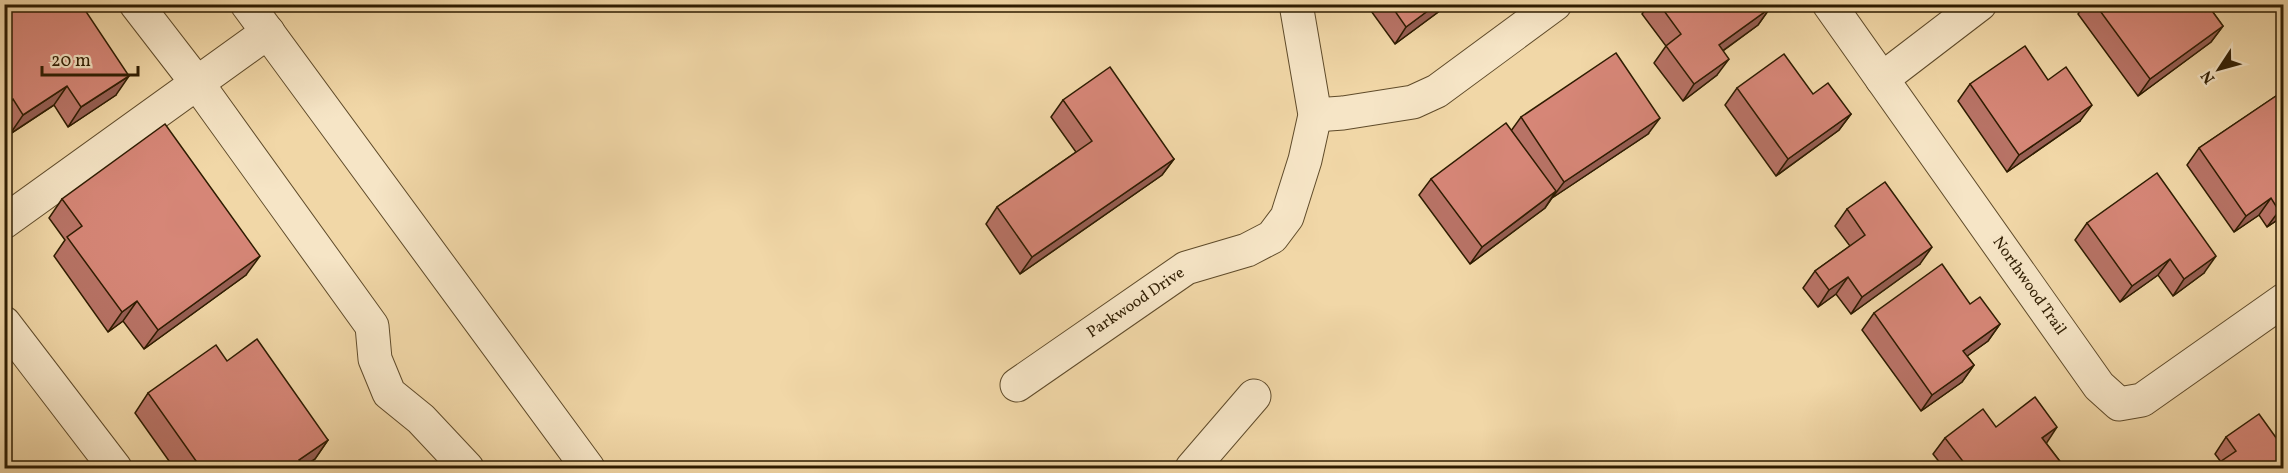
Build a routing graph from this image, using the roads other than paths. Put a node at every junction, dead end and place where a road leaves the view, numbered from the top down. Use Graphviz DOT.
graph roads {
  1 [pos="136,4"];
  2 [pos="247,4"];
  3 [pos="1296,4"];
  4 [pos="1555,4"];
  5 [pos="1829,4"];
  6 [pos="1980,4"];
  7 [pos="268,32"];
  8 [pos="1882,79"];
  9 [pos="197,83"];
  10 [pos="1315,115"];
  11 [pos="8,212"];
  12 [pos="2283,300"];
  13 [pos="4,323"];
  14 [pos="1017,385"];
  15 [pos="1254,396"];
  16 [pos="115,468"];
  17 [pos="467,468"];
  18 [pos="588,468"];
  19 [pos="1192,468"];
  1 -- 9 [label="street"];
  2 -- 7 [label="street"];
  3 -- 10 [label="street, Parkwood Drive"];
  4 -- 10 [label="street"];
  5 -- 8 [label="street, Northwood Trail"];
  6 -- 8 [label="street"];
  7 -- 9 [label="street"];
  7 -- 18 [label="street"];
  8 -- 12 [label="street, Northwood Trail"];
  9 -- 11 [label="street"];
  9 -- 17 [label="street"];
  10 -- 14 [label="street, Parkwood Drive"];
  13 -- 16 [label="street"];
  15 -- 19 [label="street"];
}
